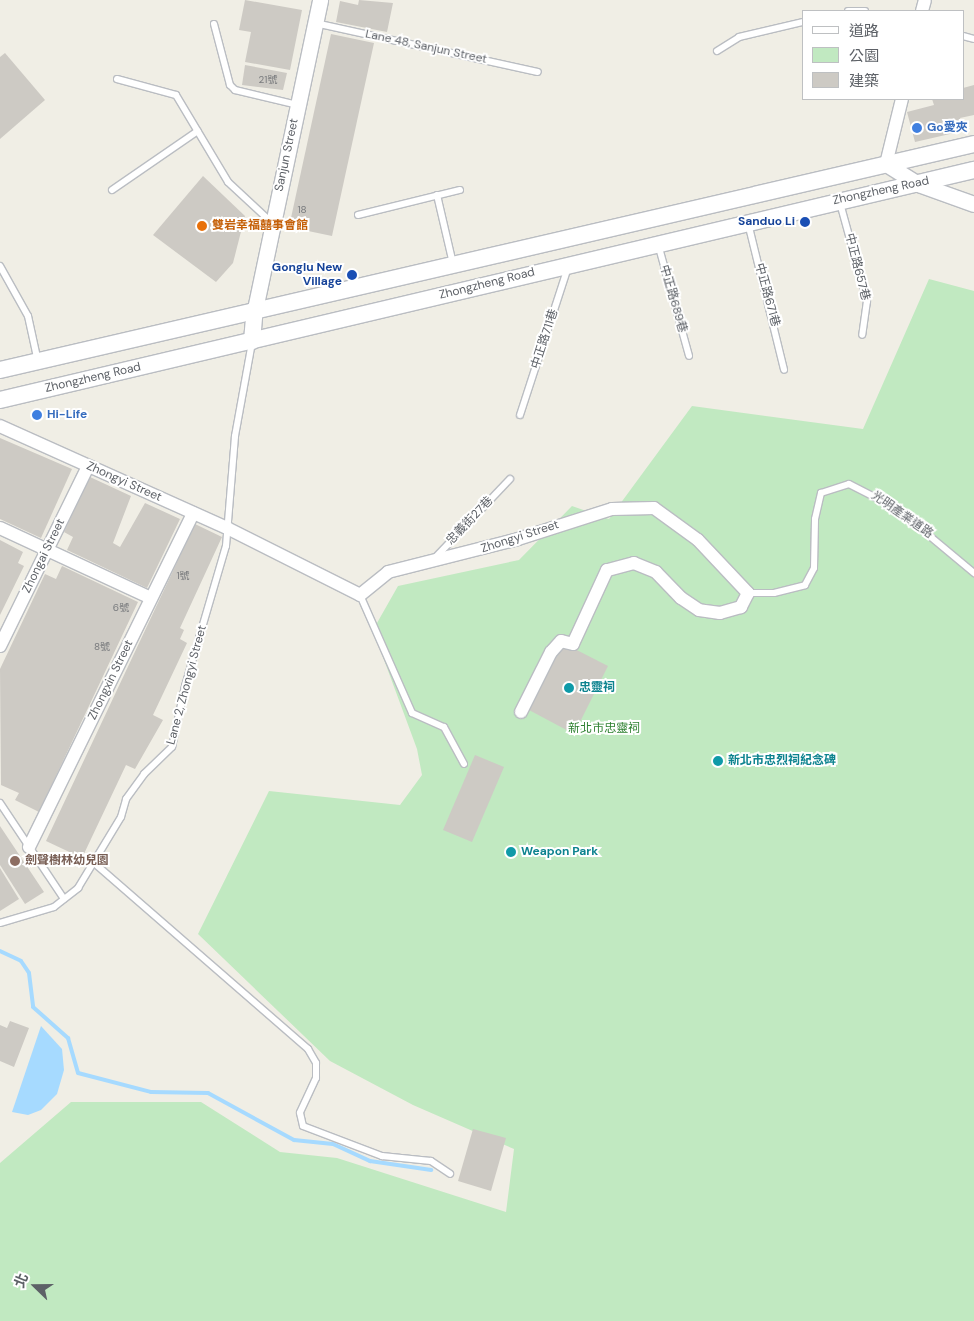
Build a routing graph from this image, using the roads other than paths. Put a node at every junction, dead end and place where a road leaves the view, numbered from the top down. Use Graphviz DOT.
graph roads {
  1 [pos="320,0"];
  2 [pos="802,22"];
  3 [pos="315,23"];
  4 [pos="214,24"];
  5 [pos="717,51"];
  6 [pos="538,72"];
  7 [pos="117,80"];
  8 [pos="902,100"];
  9 [pos="298,105"];
  10 [pos="198,131"];
  11 [pos="974,144"];
  12 [pos="886,164"];
  13 [pos="974,170"];
  14 [pos="918,184"];
  15 [pos="112,190"];
  16 [pos="460,190"];
  17 [pos="437,195"];
  18 [pos="840,200"];
  19 [pos="974,204"];
  20 [pos="358,215"];
  21 [pos="748,221"];
  22 [pos="273,224"];
  23 [pos="657,242"];
  24 [pos="569,264"];
  25 [pos="0,266"];
  26 [pos="454,268"];
  27 [pos="255,309"];
  28 [pos="862,335"];
  29 [pos="252,341"];
  30 [pos="690,356"];
  31 [pos="38,363"];
  32 [pos="0,370"];
  33 [pos="784,370"];
  34 [pos="0,400"];
  35 [pos="520,415"];
  36 [pos="0,426"];
  37 [pos="88,466"];
  38 [pos="510,479"];
  39 [pos="193,513"];
  40 [pos="0,528"];
  41 [pos="227,528"];
  42 [pos="47,550"];
  43 [pos="430,563"];
  44 [pos="974,573"];
  45 [pos="748,593"];
  46 [pos="360,596"];
  47 [pos="151,598"];
  48 [pos="0,646"];
  49 [pos="521,712"];
  50 [pos="464,764"];
  51 [pos="0,803"];
  52 [pos="29,846"];
  53 [pos="93,862"];
  54 [pos="64,899"];
  55 [pos="0,923"];
  56 [pos="450,1174"];
  1 -- 3 [label="street, Sanjun Street"];
  2 -- 5 [label="lane"];
  3 -- 6 [label="lane, Lane 48, Sanjun Street"];
  3 -- 9 [label="street, Sanjun Street"];
  4 -- 9 [label="lane"];
  7 -- 10 [label="lane"];
  8 -- 12 [label="street"];
  9 -- 22 [label="street, Sanjun Street"];
  10 -- 15 [label="lane"];
  10 -- 22 [label="lane"];
  11 -- 12 [label="main road, Zhongzheng Road"];
  12 -- 14 [label="street"];
  12 -- 26 [label="main road, Zhongzheng Road"];
  13 -- 14 [label="main road, Zhongzheng Road"];
  14 -- 18 [label="main road, Zhongzheng Road"];
  14 -- 19 [label="street"];
  16 -- 17 [label="lane"];
  17 -- 20 [label="lane"];
  17 -- 26 [label="lane"];
  18 -- 21 [label="main road, Zhongzheng Road"];
  18 -- 28 [label="lane, 中正路657巷"];
  21 -- 23 [label="main road, Zhongzheng Road"];
  21 -- 33 [label="lane, 中正路671巷"];
  22 -- 27 [label="street, Sanjun Street"];
  23 -- 24 [label="main road, Zhongzheng Road"];
  23 -- 30 [label="lane, 中正路689巷"];
  24 -- 29 [label="main road, Zhongzheng Road"];
  24 -- 35 [label="lane, 中正路711巷"];
  25 -- 31 [label="lane"];
  26 -- 27 [label="main road, Zhongzheng Road"];
  27 -- 29 [label="main road"];
  27 -- 31 [label="main road, Zhongzheng Road"];
  29 -- 34 [label="main road, Zhongzheng Road"];
  29 -- 41 [label="lane, Lane 2, Zhongyi Street"];
  31 -- 32 [label="main road, Zhongzheng Road"];
  36 -- 37 [label="street, Zhongyi Street"];
  37 -- 39 [label="street, Zhongyi Street"];
  37 -- 42 [label="street, Zhongai Street"];
  38 -- 43 [label="lane, 忠義街27巷"];
  39 -- 41 [label="street, Zhongyi Street"];
  39 -- 47 [label="street, Zhongxin Street"];
  40 -- 42 [label="street"];
  41 -- 46 [label="street, Zhongyi Street"];
  41 -- 53 [label="lane, Lane 2, Zhongyi Street"];
  42 -- 47 [label="street"];
  42 -- 48 [label="street, Zhongai Street"];
  43 -- 45 [label="street, Zhongyi Street"];
  43 -- 46 [label="street, Zhongyi Street"];
  44 -- 45 [label="lane, 光明產業道路"];
  45 -- 49 [label="street"];
  46 -- 50 [label="lane"];
  47 -- 52 [label="street, Zhongxin Street"];
  51 -- 52 [label="lane"];
  52 -- 54 [label="lane"];
  53 -- 54 [label="lane, Lane 2, Zhongyi Street"];
  53 -- 56 [label="lane"];
  54 -- 55 [label="lane, Lane 2, Zhongyi Street"];
}
